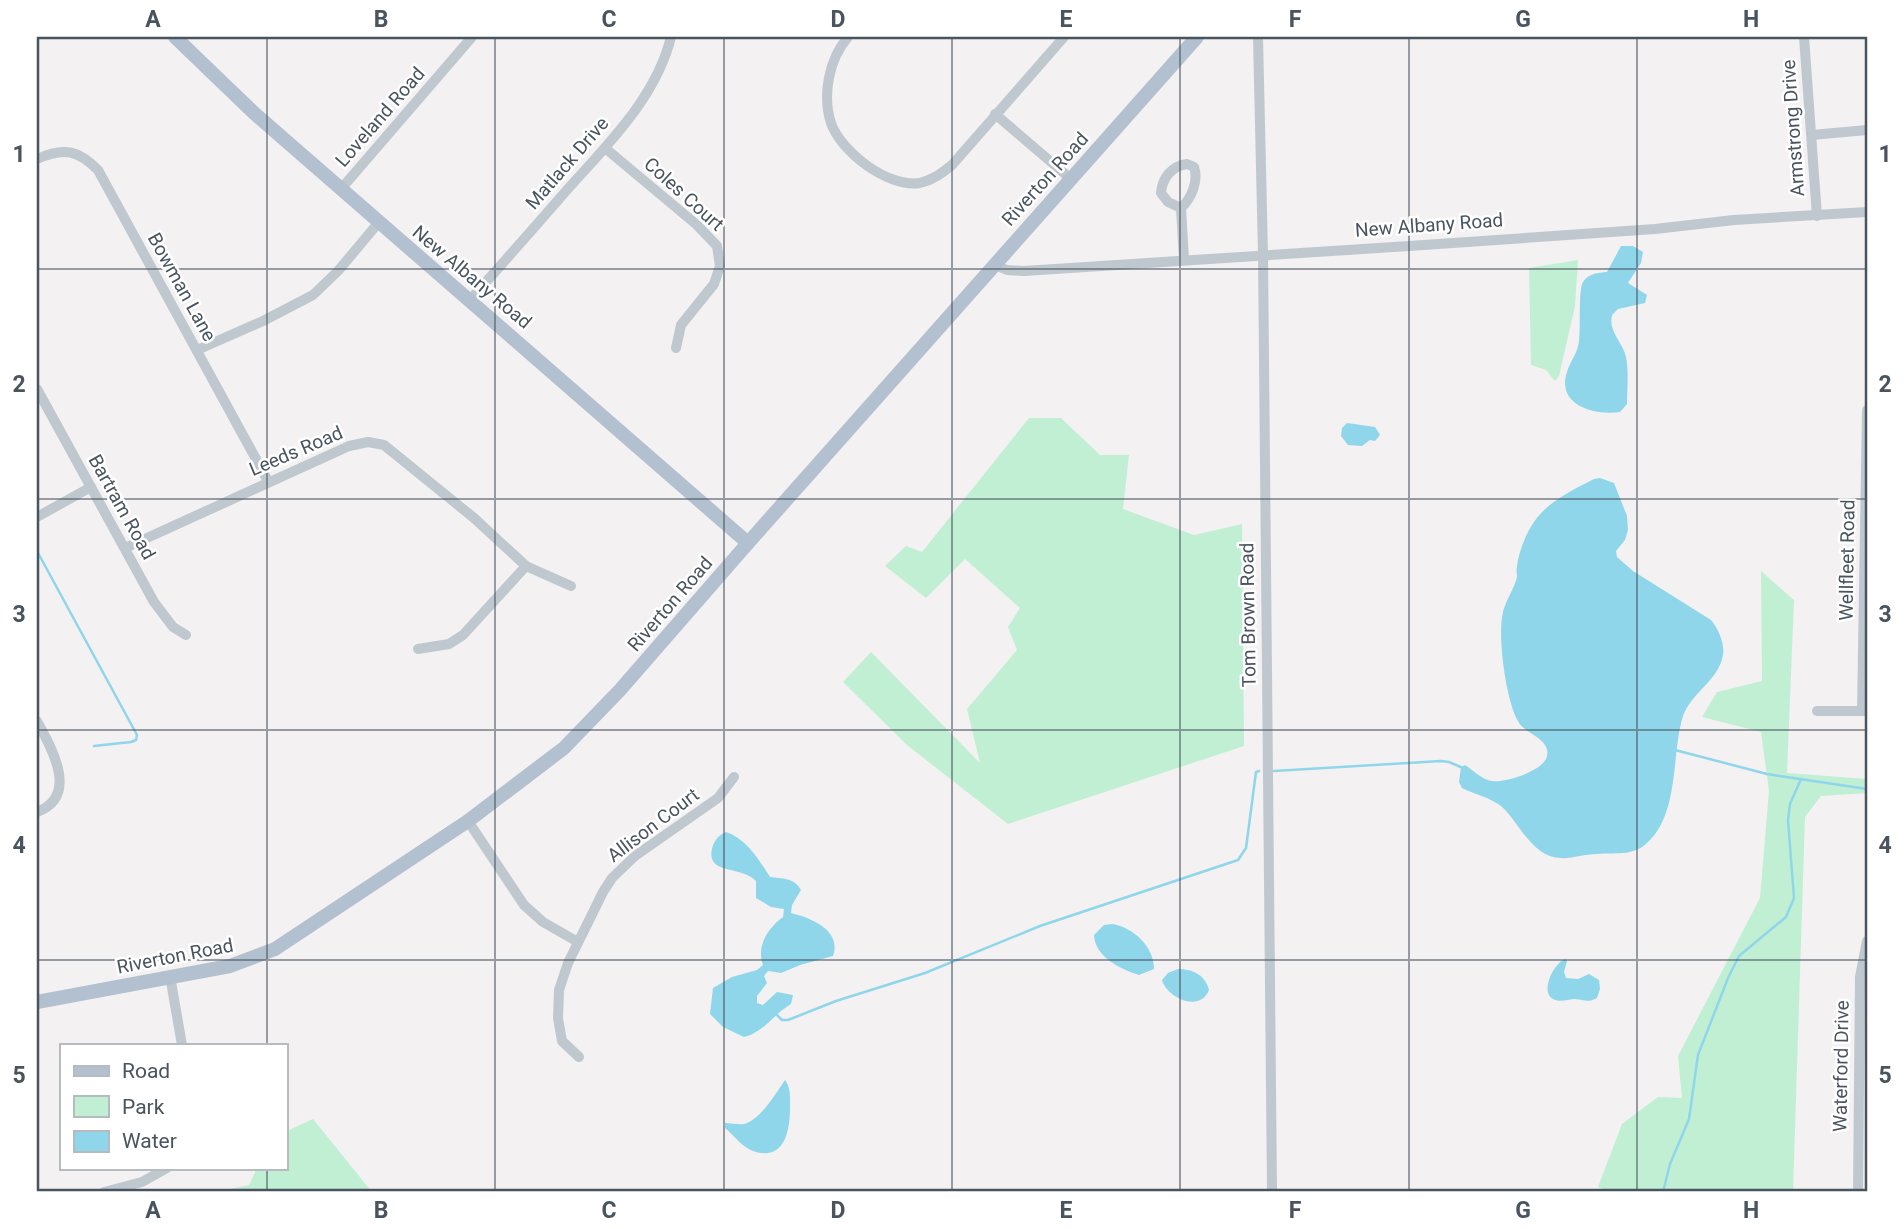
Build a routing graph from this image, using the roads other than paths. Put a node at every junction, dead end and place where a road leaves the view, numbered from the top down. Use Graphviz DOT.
graph roads {
  1 [pos="175,37"];
  2 [pos="472,37"];
  3 [pos="671,37"];
  4 [pos="848,37"];
  5 [pos="1064,37"];
  6 [pos="1198,37"];
  7 [pos="1258,37"];
  8 [pos="1804,37"];
  9 [pos="995,114"];
  10 [pos="1867,130"];
  11 [pos="1812,135"];
  12 [pos="605,148"];
  13 [pos="37,159"];
  14 [pos="1071,178"];
  15 [pos="341,189"];
  16 [pos="1181,208"];
  17 [pos="1867,212"];
  18 [pos="1817,216"];
  19 [pos="379,222"];
  20 [pos="1263,255"];
  21 [pos="1184,260"];
  22 [pos="995,265"];
  23 [pos="469,301"];
  24 [pos="676,348"];
  25 [pos="197,350"];
  26 [pos="37,389"];
  27 [pos="1867,410"];
  28 [pos="268,481"];
  29 [pos="91,487"];
  30 [pos="37,517"];
  31 [pos="748,543"];
  32 [pos="125,548"];
  33 [pos="526,566"];
  34 [pos="1866,566"];
  35 [pos="571,586"];
  36 [pos="187,635"];
  37 [pos="418,649"];
  38 [pos="1816,710"];
  39 [pos="1865,711"];
  40 [pos="37,721"];
  41 [pos="734,777"];
  42 [pos="37,812"];
  43 [pos="468,821"];
  44 [pos="1867,941"];
  45 [pos="579,942"];
  46 [pos="170,976"];
  47 [pos="1863,994"];
  48 [pos="37,1002"];
  49 [pos="182,1044"];
  50 [pos="579,1058"];
  51 [pos="1863,1137"];
  52 [pos="163,1170"];
  53 [pos="104,1192"];
  54 [pos="1272,1192"];
  55 [pos="1857,1192"];
  1 -- 15 [label="main road, New Albany Road"];
  2 -- 15 [label="street, Loveland Road"];
  3 -- 12 [label="street, Matlack Drive"];
  4 -- 9 [label="street"];
  5 -- 9 [label="street"];
  6 -- 14 [label="main road, Riverton Road"];
  7 -- 20 [label="street, Tom Brown Road"];
  8 -- 11 [label="street, Armstrong Drive"];
  9 -- 14 [label="street"];
  10 -- 11 [label="street"];
  11 -- 18 [label="street, Armstrong Drive"];
  12 -- 23 [label="street, Matlack Drive"];
  12 -- 24 [label="street, Coles Court"];
  13 -- 25 [label="street, Bowman Lane"];
  14 -- 22 [label="main road, Riverton Road"];
  15 -- 19 [label="main road, New Albany Road"];
  16 -- 21 [label="street"];
  17 -- 18 [label="street, New Albany Road"];
  18 -- 20 [label="street, New Albany Road"];
  19 -- 23 [label="main road, New Albany Road"];
  19 -- 25 [label="street"];
  20 -- 21 [label="street, New Albany Road"];
  20 -- 54 [label="street, Tom Brown Road"];
  21 -- 22 [label="street, New Albany Road"];
  22 -- 31 [label="main road, Riverton Road"];
  23 -- 31 [label="main road, New Albany Road"];
  25 -- 28 [label="street, Bowman Lane"];
  26 -- 29 [label="street, Bartram Road"];
  27 -- 34 [label="street, Wellfleet Road"];
  28 -- 32 [label="street, Leeds Road"];
  28 -- 33 [label="street, Leeds Road"];
  29 -- 30 [label="street"];
  29 -- 32 [label="street, Bartram Road"];
  31 -- 43 [label="main road, Riverton Road"];
  32 -- 36 [label="street, Bartram Road"];
  33 -- 35 [label="street, Leeds Road"];
  33 -- 37 [label="street"];
  34 -- 39 [label="street, Wellfleet Road"];
  38 -- 39 [label="street"];
  40 -- 42 [label="street"];
  41 -- 45 [label="street, Allison Court"];
  43 -- 45 [label="street"];
  43 -- 46 [label="main road, Riverton Road"];
  44 -- 47 [label="street, Waterford Drive"];
  45 -- 50 [label="street, Allison Court"];
  46 -- 48 [label="main road, Riverton Road"];
  46 -- 49 [label="street"];
  47 -- 51 [label="street, Waterford Drive"];
  51 -- 55 [label="street, Waterford Drive"];
  52 -- 53 [label="street"];
}
